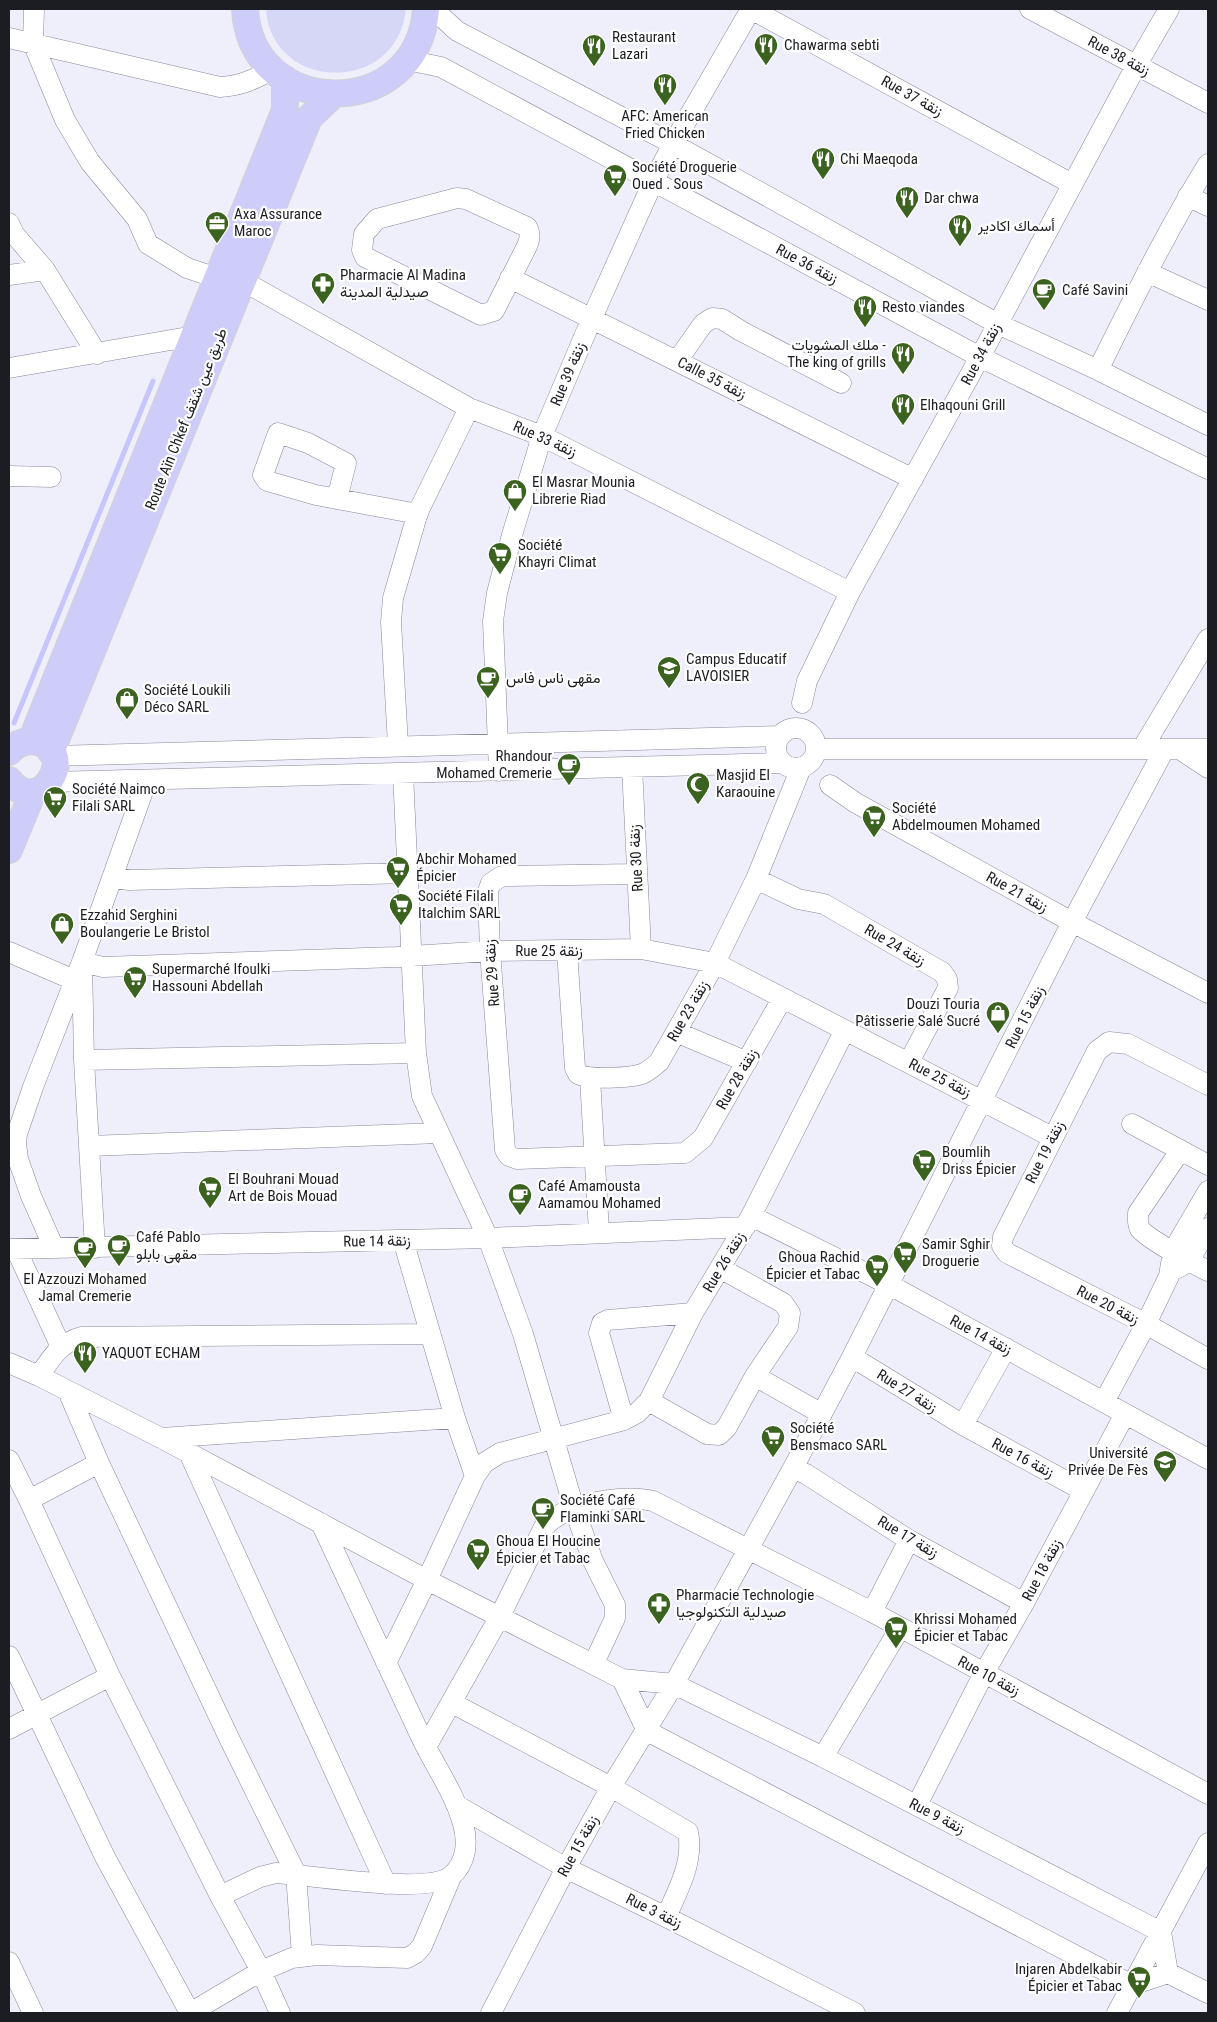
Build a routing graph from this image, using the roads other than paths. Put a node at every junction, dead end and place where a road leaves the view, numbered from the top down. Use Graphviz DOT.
graph roads {
  1 [pos="34,9"];
  2 [pos="245,9"];
  3 [pos="426,9"];
  4 [pos="433,9"];
  5 [pos="751,9"];
  6 [pos="1030,9"];
  7 [pos="1169,9"];
  8 [pos="9,38"];
  9 [pos="33,43"];
  10 [pos="406,60"];
  11 [pos="1136,66"];
  12 [pos="279,74"];
  13 [pos="334,94"];
  14 [pos="1208,103"];
  15 [pos="672,144"];
  16 [pos="1208,164"];
  17 [pos="654,182"];
  18 [pos="1072,184"];
  19 [pos="1188,196"];
  20 [pos="1208,206"];
  21 [pos="9,223"];
  22 [pos="45,270"];
  23 [pos="1147,272"];
  24 [pos="9,275"];
  25 [pos="217,278"];
  26 [pos="510,278"];
  27 [pos="243,281"];
  28 [pos="1208,300"];
  29 [pos="592,318"];
  30 [pos="998,324"];
  31 [pos="194,336"];
  32 [pos="97,354"];
  33 [pos="980,357"];
  34 [pos="677,361"];
  35 [pos="9,368"];
  36 [pos="1098,370"];
  37 [pos="841,383"];
  38 [pos="469,408"];
  39 [pos="1208,425"];
  40 [pos="542,436"];
  41 [pos="1208,469"];
  42 [pos="9,476"];
  43 [pos="51,477"];
  44 [pos="913,479"];
  45 [pos="336,499"];
  46 [pos="418,514"];
  47 [pos="850,592"];
  48 [pos="1208,639"];
  49 [pos="498,743"];
  50 [pos="398,746"];
  51 [pos="1142,749"];
  52 [pos="1208,749"];
  53 [pos="27,750"];
  54 [pos="800,750"];
  55 [pos="1172,750"];
  56 [pos="632,767"];
  57 [pos="1208,768"];
  58 [pos="499,771"];
  59 [pos="403,773"];
  60 [pos="147,780"];
  61 [pos="19,785"];
  62 [pos="9,850"];
  63 [pos="408,873"];
  64 [pos="636,874"];
  65 [pos="112,878"];
  66 [pos="756,878"];
  67 [pos="1072,922"];
  68 [pos="641,949"];
  69 [pos="490,951"];
  70 [pos="567,951"];
  71 [pos="9,952"];
  72 [pos="412,956"];
  73 [pos="715,963"];
  74 [pos="78,971"];
  75 [pos="1208,993"];
  76 [pos="782,999"];
  77 [pos="844,1030"];
  78 [pos="676,1032"];
  79 [pos="416,1052"];
  80 [pos="84,1060"];
  81 [pos="747,1062"];
  82 [pos="909,1062"];
  83 [pos="590,1078"];
  84 [pos="1208,1084"];
  85 [pos="983,1100"];
  86 [pos="1132,1124"];
  87 [pos="440,1133"];
  88 [pos="1052,1137"];
  89 [pos="89,1146"];
  90 [pos="1180,1151"];
  91 [pos="594,1156"];
  92 [pos="1208,1165"];
  93 [pos="1208,1191"];
  94 [pos="748,1222"];
  95 [pos="1208,1228"];
  96 [pos="599,1232"];
  97 [pos="488,1238"];
  98 [pos="403,1240"];
  99 [pos="54,1248"];
  100 [pos="95,1248"];
  101 [pos="13,1249"];
  102 [pos="1007,1253"];
  103 [pos="1181,1256"];
  104 [pos="720,1268"];
  105 [pos="1208,1271"];
  106 [pos="888,1284"];
  107 [pos="693,1313"];
  108 [pos="1146,1324"];
  109 [pos="430,1334"];
  110 [pos="61,1348"];
  111 [pos="1006,1348"];
  112 [pos="852,1357"];
  113 [pos="1208,1359"];
  114 [pos="9,1363"];
  115 [pos="39,1376"];
  116 [pos="755,1376"];
  117 [pos="68,1391"];
  118 [pos="650,1401"];
  119 [pos="1104,1402"];
  120 [pos="822,1414"];
  121 [pos="1125,1414"];
  122 [pos="455,1418"];
  123 [pos="624,1420"];
  124 [pos="963,1426"];
  125 [pos="161,1438"];
  126 [pos="554,1438"];
  127 [pos="189,1453"];
  128 [pos="1208,1458"];
  129 [pos="9,1460"];
  130 [pos="99,1463"];
  131 [pos="793,1468"];
  132 [pos="475,1476"];
  133 [pos="1084,1491"];
  134 [pos="29,1500"];
  135 [pos="574,1508"];
  136 [pos="321,1523"];
  137 [pos="909,1540"];
  138 [pos="749,1551"];
  139 [pos="427,1580"];
  140 [pos="1024,1603"];
  141 [pos="872,1612"];
  142 [pos="500,1616"];
  143 [pos="900,1628"];
  144 [pos="9,1656"];
  145 [pos="386,1663"];
  146 [pos="594,1663"];
  147 [pos="984,1673"];
  148 [pos="110,1676"];
  149 [pos="622,1679"];
  150 [pos="674,1684"];
  151 [pos="452,1703"];
  152 [pos="37,1715"];
  153 [pos="9,1729"];
  154 [pos="647,1731"];
  155 [pos="426,1747"];
  156 [pos="823,1757"];
  157 [pos="611,1787"];
  158 [pos="1208,1794"];
  159 [pos="456,1805"];
  160 [pos="917,1805"];
  161 [pos="1208,1843"];
  162 [pos="566,1868"];
  163 [pos="296,1874"];
  164 [pos="451,1877"];
  165 [pos="386,1884"];
  166 [pos="220,1896"];
  167 [pos="666,1917"];
  168 [pos="1161,1932"];
  169 [pos="302,1956"];
  170 [pos="9,1962"];
  171 [pos="261,1971"];
  172 [pos="1168,1973"];
  173 [pos="1132,1985"];
  174 [pos="1208,1993"];
  175 [pos="32,2013"];
  176 [pos="190,2013"];
  177 [pos="280,2013"];
  178 [pos="491,2013"];
  179 [pos="855,2013"];
  180 [pos="1117,2013"];
  1 -- 9 [label="street"];
  2 -- 12 [label="main road"];
  3 -- 10 [label="main road"];
  4 -- 15 [label="street"];
  5 -- 15 [label="street, Rue 39 زنقة"];
  5 -- 18 [label="street, Rue 37 زنقة"];
  6 -- 11 [label="street, Rue 38 زنقة"];
  7 -- 11 [label="street, Rue 34 زنقة"];
  8 -- 9 [label="street"];
  9 -- 12 [label="street"];
  9 -- 25 [label="street"];
  10 -- 13 [label="main road"];
  10 -- 17 [label="street, Rue 36 زنقة"];
  11 -- 14 [label="street, Rue 38 زنقة"];
  11 -- 18 [label="street, Rue 34 زنقة"];
  12 -- 13 [label="main road"];
  12 -- 25 [label="main road, Route Aïn Chkef طريق عين شقف"];
  13 -- 27 [label="main road, Route Aïn Chkef طريق عين شقف"];
  15 -- 17 [label="street, Rue 39 زنقة"];
  15 -- 30 [label="street"];
  16 -- 19 [label="street"];
  17 -- 29 [label="street, Rue 39 زنقة"];
  17 -- 33 [label="street, Rue 36 زنقة"];
  18 -- 30 [label="street, Rue 34 زنقة"];
  19 -- 20 [label="street"];
  19 -- 23 [label="street"];
  21 -- 22 [label="street"];
  22 -- 24 [label="street"];
  22 -- 32 [label="street"];
  23 -- 28 [label="street"];
  23 -- 36 [label="street"];
  25 -- 31 [label="main road, Route Aïn Chkef طريق عين شقف"];
  26 -- 26 [label="street"];
  26 -- 29 [label="street, Calle 35 زنقة"];
  27 -- 38 [label="street, Rue 33 زنقة"];
  27 -- 53 [label="main road, Route Aïn Chkef طريق عين شقف"];
  29 -- 34 [label="street, Calle 35 زنقة"];
  29 -- 40 [label="street, Rue 39 زنقة"];
  30 -- 33 [label="street, Rue 34 زنقة"];
  30 -- 36 [label="street"];
  31 -- 32 [label="street"];
  31 -- 53 [label="main road, Route Aïn Chkef طريق عين شقف"];
  32 -- 35 [label="street"];
  33 -- 41 [label="street, Rue 36 زنقة"];
  33 -- 44 [label="street, Rue 34 زنقة"];
  34 -- 37 [label="street"];
  34 -- 44 [label="street, Calle 35 زنقة"];
  36 -- 39 [label="street"];
  38 -- 40 [label="street, Rue 33 زنقة"];
  38 -- 46 [label="street"];
  40 -- 47 [label="street, Rue 33 زنقة"];
  40 -- 49 [label="street, Rue 39 زنقة"];
  42 -- 43 [label="street"];
  44 -- 47 [label="street, Rue 34 زنقة"];
  45 -- 46 [label="street"];
  46 -- 50 [label="street"];
  47 -- 54 [label="street, Rue 34 زنقة"];
  48 -- 51 [label="street"];
  49 -- 50 [label="street"];
  49 -- 54 [label="street"];
  49 -- 58 [label="street, Rue 39 زنقة"];
  50 -- 53 [label="street"];
  51 -- 54 [label="street"];
  51 -- 55 [label="street"];
  52 -- 55 [label="street"];
  53 -- 61 [label="main road"];
  54 -- 56 [label="street"];
  54 -- 66 [label="street, Rue 23 زنقة"];
  54 -- 67 [label="street, Rue 21 زنقة"];
  55 -- 57 [label="street"];
  55 -- 67 [label="street, Rue 15 زنقة"];
  56 -- 58 [label="street"];
  56 -- 64 [label="street, Rue 30 زنقة"];
  58 -- 59 [label="street"];
  59 -- 60 [label="street"];
  59 -- 63 [label="street"];
  60 -- 61 [label="street"];
  60 -- 65 [label="street"];
  61 -- 62 [label="main road"];
  63 -- 65 [label="street"];
  63 -- 72 [label="street"];
  64 -- 68 [label="street, Rue 30 زنقة"];
  64 -- 69 [label="street, Rue 29 زنقة"];
  65 -- 74 [label="street"];
  66 -- 73 [label="street, Rue 23 زنقة"];
  66 -- 82 [label="street, Rue 24 زنقة"];
  67 -- 75 [label="street, Rue 21 زنقة"];
  67 -- 85 [label="street, Rue 15 زنقة"];
  68 -- 70 [label="street, Rue 25 زنقة"];
  68 -- 73 [label="street, Rue 25 زنقة"];
  69 -- 70 [label="street, Rue 25 زنقة"];
  69 -- 72 [label="street, Rue 25 زنقة"];
  69 -- 91 [label="street, Rue 29 زنقة"];
  70 -- 83 [label="street"];
  71 -- 74 [label="street, Rue 25 زنقة"];
  72 -- 74 [label="street, Rue 25 زنقة"];
  72 -- 79 [label="street"];
  73 -- 76 [label="street, Rue 25 زنقة"];
  73 -- 78 [label="street, Rue 23 زنقة"];
  74 -- 80 [label="street"];
  74 -- 99 [label="street"];
  76 -- 77 [label="street, Rue 25 زنقة"];
  76 -- 81 [label="street, Rue 28 زنقة"];
  77 -- 82 [label="street, Rue 25 زنقة"];
  77 -- 94 [label="street, Rue 26 زنقة"];
  78 -- 81 [label="street"];
  78 -- 83 [label="street, Rue 23 زنقة"];
  79 -- 80 [label="street"];
  79 -- 87 [label="street"];
  80 -- 89 [label="street"];
  81 -- 91 [label="street, Rue 28 زنقة"];
  82 -- 85 [label="street, Rue 25 زنقة"];
  83 -- 91 [label="street"];
  84 -- 88 [label="street, Rue 19 زنقة"];
  85 -- 88 [label="street"];
  85 -- 106 [label="street, Rue 15 زنقة"];
  86 -- 90 [label="street"];
  87 -- 89 [label="street"];
  87 -- 97 [label="street"];
  88 -- 102 [label="street, Rue 19 زنقة"];
  89 -- 100 [label="street"];
  90 -- 92 [label="street"];
  90 -- 103 [label="street"];
  91 -- 96 [label="street"];
  93 -- 103 [label="street"];
  94 -- 96 [label="street, Rue 14 زنقة"];
  94 -- 104 [label="street, Rue 26 زنقة"];
  94 -- 106 [label="street, Rue 14 زنقة"];
  95 -- 103 [label="street"];
  96 -- 97 [label="street, Rue 14 زنقة"];
  97 -- 98 [label="street, Rue 14 زنقة"];
  97 -- 126 [label="street"];
  98 -- 100 [label="street, Rue 14 زنقة"];
  98 -- 109 [label="street"];
  99 -- 100 [label="street, Rue 14 زنقة"];
  99 -- 101 [label="street, Rue 14 زنقة"];
  101 -- 110 [label="street"];
  102 -- 108 [label="street, Rue 20 زنقة"];
  103 -- 105 [label="street"];
  103 -- 108 [label="street"];
  104 -- 107 [label="street, Rue 26 زنقة"];
  104 -- 116 [label="street"];
  106 -- 111 [label="street, Rue 14 زنقة"];
  106 -- 112 [label="street"];
  107 -- 118 [label="street, Rue 26 زنقة"];
  107 -- 123 [label="street"];
  108 -- 113 [label="street, Rue 20 زنقة"];
  108 -- 119 [label="street"];
  109 -- 110 [label="street"];
  109 -- 122 [label="street"];
  110 -- 115 [label="street"];
  111 -- 119 [label="street, Rue 14 زنقة"];
  111 -- 124 [label="street"];
  112 -- 120 [label="street"];
  112 -- 124 [label="street, Rue 27 زنقة"];
  114 -- 115 [label="street"];
  115 -- 117 [label="street"];
  116 -- 118 [label="street"];
  116 -- 120 [label="street"];
  117 -- 125 [label="street"];
  117 -- 130 [label="street"];
  118 -- 123 [label="street, Rue 26 زنقة"];
  119 -- 121 [label="street, Rue 14 زنقة"];
  120 -- 131 [label="street"];
  121 -- 128 [label="street, Rue 14 زنقة"];
  121 -- 133 [label="street, Rue 18 زنقة"];
  122 -- 125 [label="street"];
  122 -- 132 [label="street"];
  123 -- 126 [label="street, Rue 26 زنقة"];
  124 -- 133 [label="street, Rue 16 زنقة"];
  125 -- 127 [label="street"];
  126 -- 132 [label="street, Rue 26 زنقة"];
  126 -- 135 [label="street"];
  127 -- 136 [label="street"];
  127 -- 165 [label="street"];
  129 -- 134 [label="street"];
  130 -- 134 [label="street"];
  130 -- 163 [label="street"];
  131 -- 137 [label="street, Rue 17 زنقة"];
  131 -- 138 [label="street"];
  132 -- 139 [label="street, Rue 26 زنقة"];
  133 -- 140 [label="street, Rue 18 زنقة"];
  134 -- 148 [label="street"];
  135 -- 138 [label="street, Rue 10 زنقة"];
  135 -- 142 [label="street, Rue 10 زنقة"];
  135 -- 146 [label="street"];
  136 -- 139 [label="street"];
  136 -- 145 [label="street"];
  137 -- 140 [label="street, Rue 17 زنقة"];
  137 -- 141 [label="street"];
  138 -- 141 [label="street, Rue 10 زنقة"];
  138 -- 150 [label="street"];
  139 -- 142 [label="street"];
  139 -- 145 [label="street, Rue 26 زنقة"];
  140 -- 147 [label="street, Rue 18 زنقة"];
  141 -- 143 [label="street, Rue 10 زنقة"];
  142 -- 146 [label="street"];
  142 -- 151 [label="street, Rue 10 زنقة"];
  143 -- 147 [label="street, Rue 10 زنقة"];
  143 -- 156 [label="street"];
  144 -- 152 [label="street"];
  145 -- 155 [label="street"];
  146 -- 149 [label="street"];
  147 -- 158 [label="street, Rue 10 زنقة"];
  147 -- 160 [label="street, Rue 18 زنقة"];
  148 -- 152 [label="street"];
  148 -- 166 [label="street"];
  149 -- 150 [label="street"];
  149 -- 154 [label="street"];
  150 -- 154 [label="street, Rue 15 زنقة"];
  150 -- 156 [label="street, Rue 9 زنقة"];
  151 -- 155 [label="street, Rue 10 زنقة"];
  151 -- 157 [label="street"];
  152 -- 153 [label="street"];
  152 -- 176 [label="street"];
  154 -- 157 [label="street, Rue 15 زنقة"];
  154 -- 173 [label="street"];
  155 -- 159 [label="street"];
  156 -- 160 [label="street, Rue 9 زنقة"];
  157 -- 162 [label="street, Rue 15 زنقة"];
  157 -- 167 [label="street"];
  159 -- 162 [label="street, Rue 3 زنقة"];
  159 -- 164 [label="street"];
  160 -- 168 [label="street, Rue 9 زنقة"];
  161 -- 168 [label="street"];
  162 -- 167 [label="street, Rue 3 زنقة"];
  162 -- 178 [label="street, Rue 15 زنقة"];
  163 -- 165 [label="street"];
  163 -- 166 [label="street"];
  163 -- 169 [label="street"];
  164 -- 165 [label="street"];
  164 -- 169 [label="street"];
  166 -- 171 [label="street"];
  167 -- 179 [label="street, Rue 3 زنقة"];
  168 -- 172 [label="street"];
  168 -- 173 [label="street"];
  169 -- 171 [label="street"];
  170 -- 175 [label="street"];
  171 -- 176 [label="street"];
  171 -- 177 [label="street"];
  172 -- 173 [label="street"];
  172 -- 174 [label="street"];
  173 -- 180 [label="street"];
}
